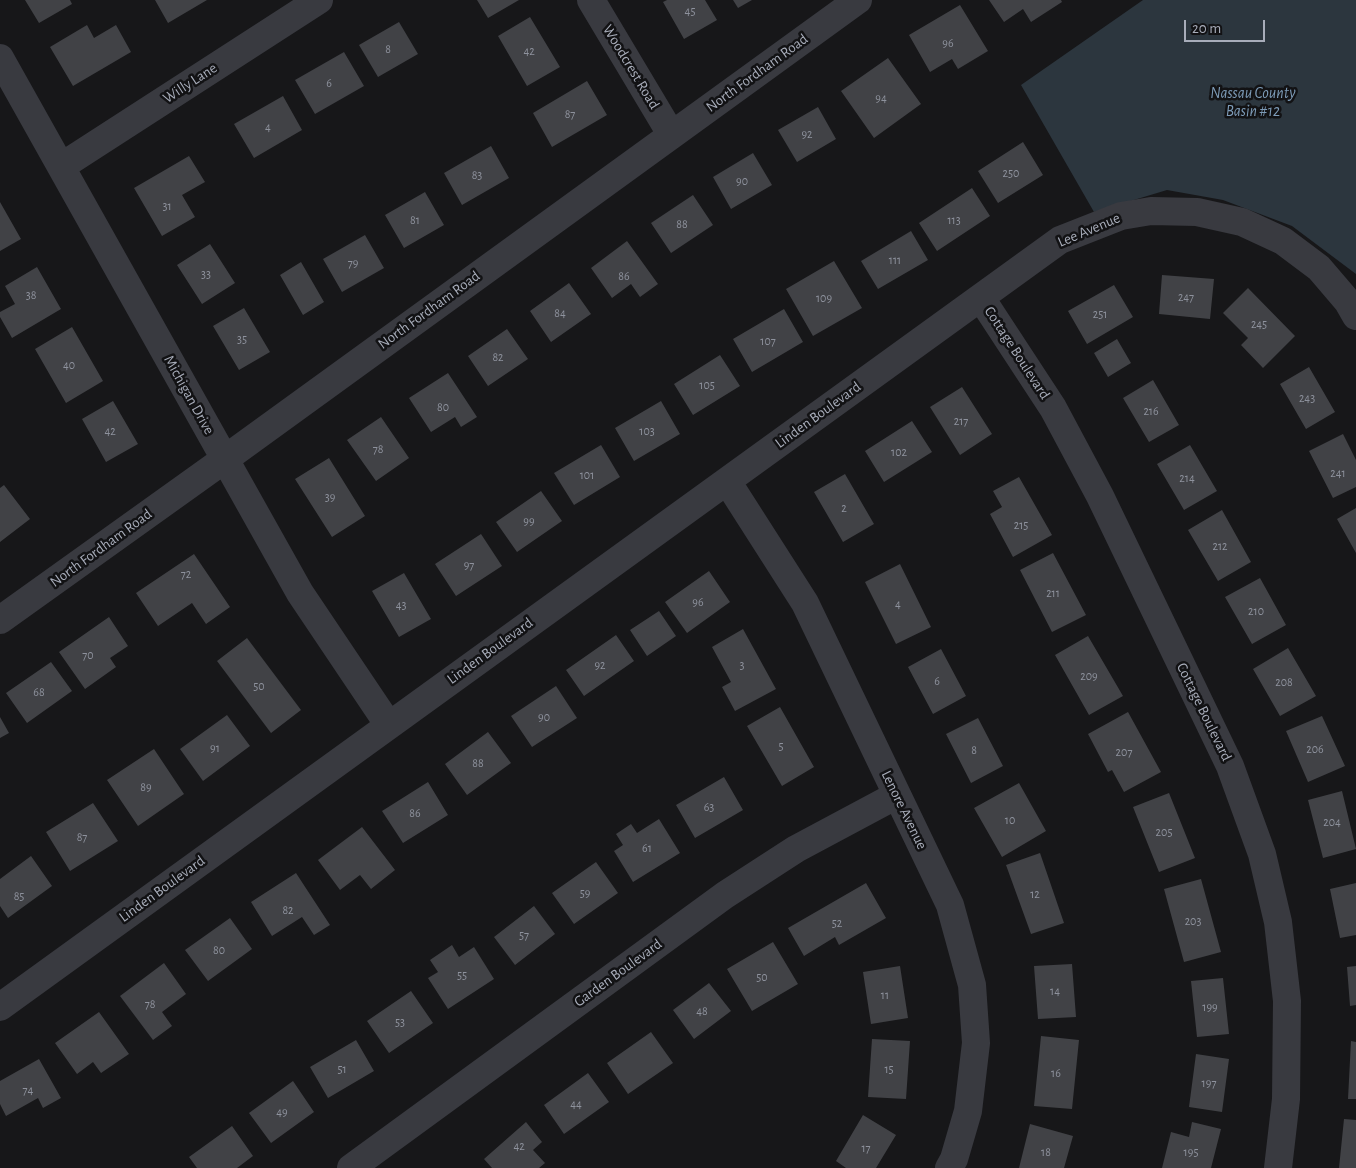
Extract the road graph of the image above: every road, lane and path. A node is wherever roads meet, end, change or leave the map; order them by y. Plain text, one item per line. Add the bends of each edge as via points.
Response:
1 (319, 0) edge
2 (591, 0) edge
3 (858, 0) edge
4 (0, 58) edge
5 (671, 134) junction
6 (62, 166) junction
7 (981, 298) junction
8 (1356, 316) edge
9 (225, 459) junction
10 (727, 481) junction
11 (0, 620) edge
12 (388, 724) junction
13 (897, 795) junction
14 (0, 1007) edge
15 (351, 1168) edge
16 (949, 1168) edge
17 (1278, 1168) edge

1 - 6 street, Willy Lane
2 - 5 street, Woodcrest Road
3 - 5 street, North Fordham Road
4 - 6 street, Michigan Drive
5 - 9 street, North Fordham Road
6 - 9 street, Michigan Drive
7 - 8 street, Lee Avenue via 1060,240 1121,216 1152,211 1197,212 1242,222 1283,241 1318,268
7 - 10 street, Linden Boulevard
7 - 17 street, Cottage Boulevard via 1053,408 1100,496 1230,766 1262,854 1278,922 1287,1000 1286,1099
9 - 11 street, North Fordham Road
9 - 12 street, Michigan Drive via 300,593
10 - 12 street, Linden Boulevard
10 - 13 street, Lenore Avenue via 805,603
12 - 14 street, Linden Boulevard
13 - 15 street, Garden Boulevard via 796,849 725,895
13 - 16 street, Lenore Avenue via 950,906 972,985 976,1043 972,1083 968,1111

